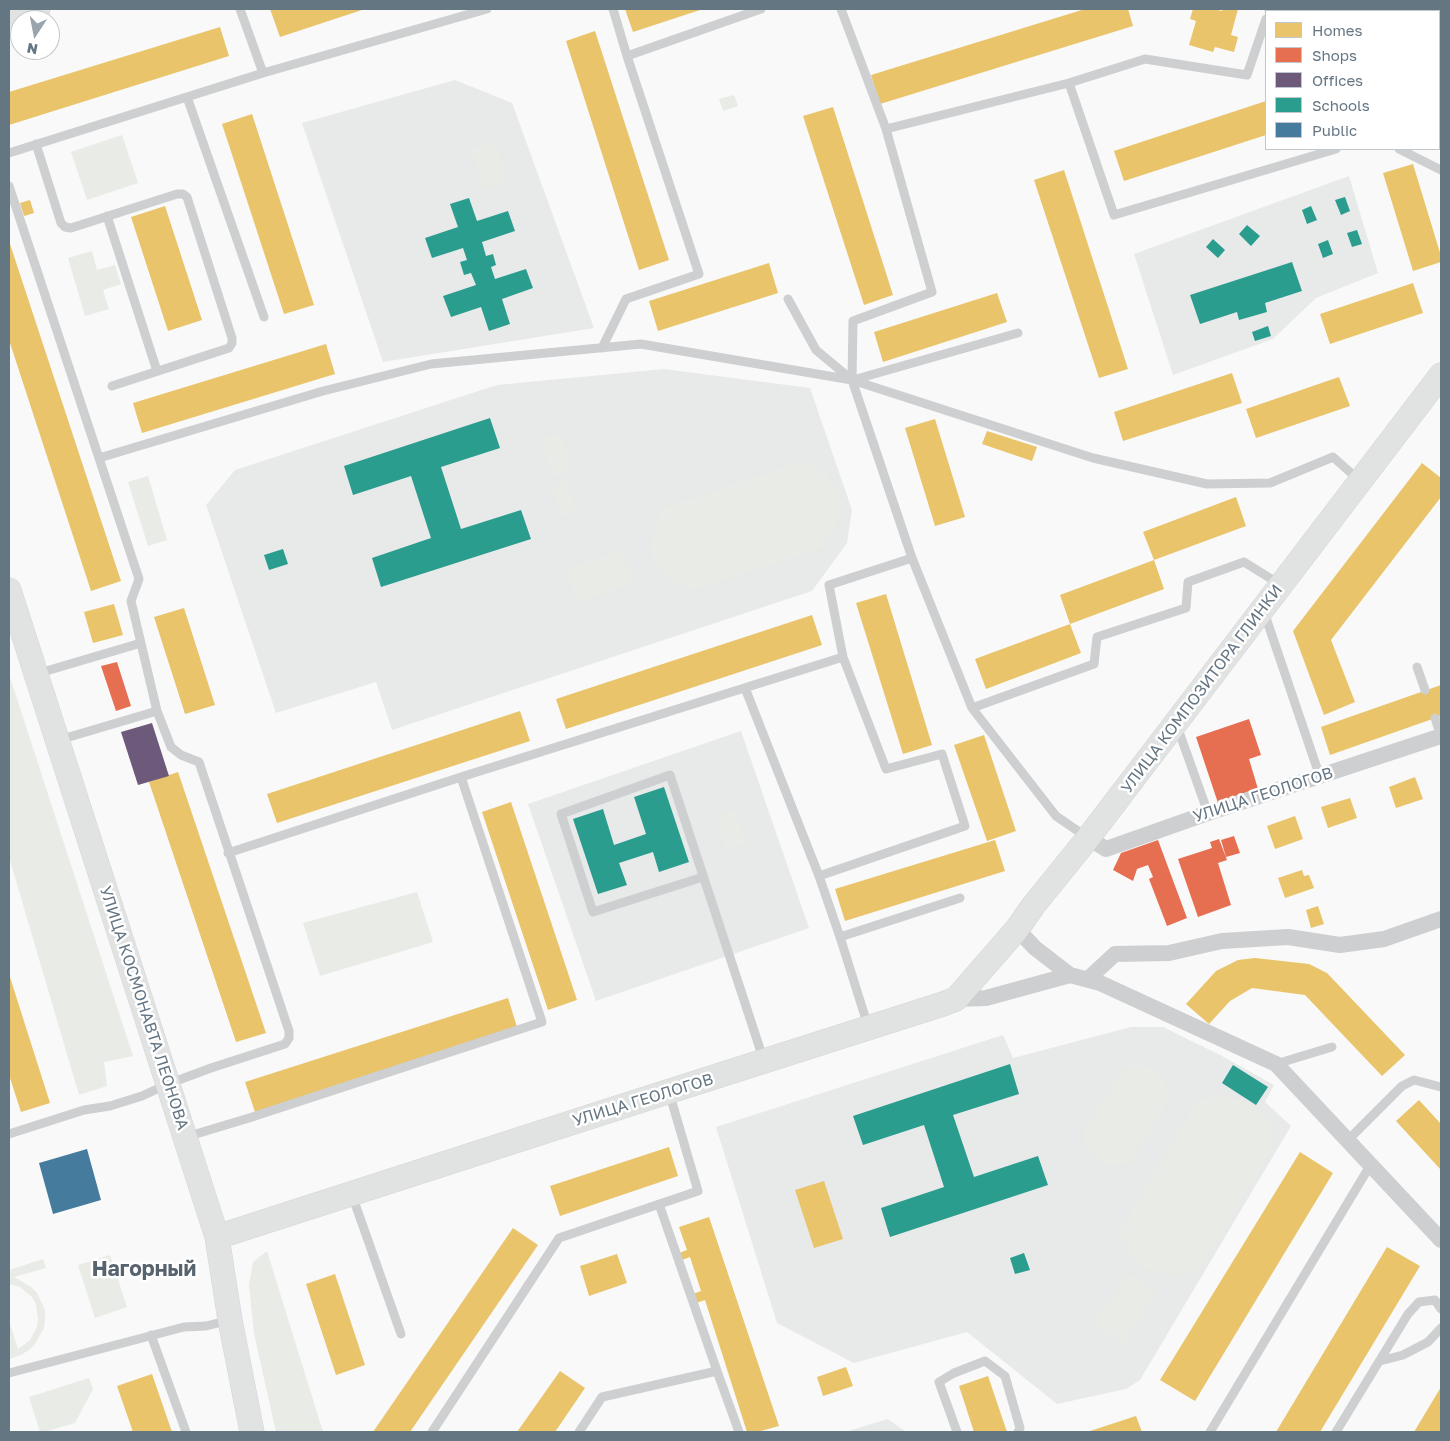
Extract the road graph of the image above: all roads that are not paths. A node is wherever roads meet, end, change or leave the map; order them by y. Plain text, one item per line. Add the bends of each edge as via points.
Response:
1 (38, 9) edge
2 (240, 9) edge
3 (487, 9) edge
4 (613, 9) edge
5 (761, 9) edge
6 (841, 9) edge
7 (9, 17) edge
8 (1265, 22) edge
9 (627, 56) junction
10 (263, 73) junction
11 (1069, 83) junction
12 (187, 96) junction
13 (886, 129) junction
14 (36, 144) junction
15 (1333, 150) edge
16 (1401, 150) edge
17 (9, 153) edge
18 (1441, 170) edge
19 (9, 186) edge
20 (107, 216) junction
21 (788, 299) dead end
22 (264, 317) dead end
23 (1018, 333) dead end
24 (602, 348) junction
25 (157, 371) junction
26 (1441, 375) edge
27 (852, 380) junction
28 (112, 386) dead end
29 (99, 458) junction
30 (1360, 481) junction
31 (912, 558) junction
32 (1281, 585) junction
33 (9, 590) edge
34 (1263, 609) junction
35 (141, 643) junction
36 (844, 656) junction
37 (1417, 666) dead end
38 (36, 674) junction
39 (745, 688) junction
40 (1425, 690) dead end
41 (972, 708) junction
42 (157, 711) junction
43 (1435, 718) dead end
44 (1176, 723) junction
45 (1441, 736) edge
46 (58, 741) junction
47 (1320, 776) junction
48 (461, 777) junction
49 (1208, 813) junction
50 (1088, 838) junction
51 (228, 853) junction
52 (819, 876) junction
53 (703, 877) junction
54 (960, 898) dead end
55 (1441, 919) edge
56 (1017, 929) junction
57 (840, 937) junction
58 (1070, 975) junction
59 (1088, 979) junction
60 (956, 999) junction
61 (868, 1028) junction
62 (1332, 1046) dead end
63 (764, 1062) junction
64 (1276, 1064) junction
65 (168, 1084) junction
66 (1441, 1087) edge
67 (669, 1092) junction
68 (9, 1134) edge
69 (186, 1137) junction
70 (1347, 1141) junction
71 (1371, 1164) junction
72 (351, 1193) junction
73 (659, 1204) junction
74 (217, 1237) junction
75 (1441, 1240) edge
76 (1441, 1309) edge
77 (230, 1320) junction
78 (1441, 1328) edge
79 (401, 1334) dead end
80 (152, 1335) junction
81 (1380, 1361) junction
82 (717, 1371) junction
83 (9, 1373) edge
84 (186, 1432) edge
85 (252, 1432) edge
86 (432, 1432) edge
87 (579, 1432) edge
88 (739, 1432) edge
89 (956, 1432) edge
90 (1018, 1432) edge
91 (1210, 1432) edge
92 (1336, 1432) edge

1 - 7 street
2 - 10 lane
3 - 10 lane
4 - 9 lane
5 - 9 lane
6 - 13 lane
8 - 11 lane via 1247,75 1145,59
9 - 24 lane via 699,274 626,299
10 - 12 lane
11 - 13 lane
11 - 15 lane via 1114,215
12 - 14 lane
12 - 22 lane
13 - 27 lane via 932,292 853,321
14 - 17 lane
14 - 20 lane via 61,223 71,228
16 - 18 lane
19 - 29 lane
20 - 25 lane
20 - 25 lane via 176,194 187,198 232,343 229,348
21 - 27 lane via 816,350
23 - 27 lane
24 - 27 lane via 640,344
24 - 29 lane via 431,364 323,391
25 - 28 lane
26 - 30 street, УЛИЦА КОМПОЗИТОРА ГЛИНКИ
27 - 30 lane via 1093,458 1207,484 1270,483 1333,457
27 - 31 lane
29 - 35 lane via 139,578 131,601
30 - 32 street, УЛИЦА КОМПОЗИТОРА ГЛИНКИ
31 - 36 lane via 829,585
31 - 41 lane
32 - 34 street, УЛИЦА КОМПОЗИТОРА ГЛИНКИ
32 - 41 lane via 1244,562 1188,582 1186,608 1097,636 1094,664
33 - 38 street, УЛИЦА КОСМОНАВТА ЛЕОНОВА
34 - 44 street, УЛИЦА КОМПОЗИТОРА ГЛИНКИ
34 - 47 lane
35 - 38 lane
35 - 42 lane
36 - 39 lane
36 - 52 lane via 886,769 942,754 964,826
37 - 40 lane
38 - 46 street, УЛИЦА КОСМОНАВТА ЛЕОНОВА
39 - 48 lane
39 - 52 lane
41 - 50 lane via 1056,816
42 - 46 lane
42 - 51 lane via 171,747 181,756 198,762
43 - 45 lane
44 - 49 lane
44 - 50 street, УЛИЦА КОМПОЗИТОРА ГЛИНКИ
45 - 47 street, УЛИЦА ГЕОЛОГОВ
46 - 65 street, УЛИЦА КОСМОНАВТА ЛЕОНОВА
47 - 49 street, УЛИЦА ГЕОЛОГОВ
48 - 51 lane
48 - 69 lane via 542,1022
49 - 50 street, УЛИЦА ГЕОЛОГОВ via 1106,849
50 - 56 street, УЛИЦА КОМПОЗИТОРА ГЛИНКИ
51 - 65 lane via 289,1038 286,1044
52 - 57 lane
53 - 53 lane via 670,775 561,814 592,912
53 - 63 lane
54 - 57 lane
55 - 59 street via 1384,939 1340,945 1288,938 1222,941 1169,953 1115,954
56 - 58 street via 1035,948
56 - 60 street, УЛИЦА КОМПОЗИТОРА ГЛИНКИ
57 - 61 lane
58 - 59 street
58 - 60 street, УЛИЦА ГЕОЛОГОВ via 986,998
59 - 64 street
60 - 61 street, УЛИЦА ГЕОЛОГОВ
61 - 63 street, УЛИЦА ГЕОЛОГОВ
62 - 64 lane
63 - 67 street, УЛИЦА ГЕОЛОГОВ
64 - 70 street
65 - 68 lane via 142,1096
65 - 69 street, УЛИЦА КОСМОНАВТА ЛЕОНОВА
66 - 70 lane via 1414,1080 1402,1086
67 - 72 street, УЛИЦА ГЕОЛОГОВ
67 - 73 lane via 698,1191
69 - 74 street, УЛИЦА КОСМОНАВТА ЛЕОНОВА
70 - 71 street
71 - 75 street
71 - 91 lane
72 - 74 street, УЛИЦА ГЕОЛОГОВ
72 - 79 lane
73 - 82 lane
73 - 86 lane via 559,1238
74 - 77 street, УЛИЦА КОСМОНАВТА ЛЕОНОВА
76 - 81 lane via 1435,1300 1419,1302 1408,1314
77 - 80 lane
77 - 85 street, УЛИЦА КОСМОНАВТА ЛЕОНОВА
78 - 81 lane via 1428,1342 1403,1355
80 - 83 lane
80 - 84 lane
81 - 92 lane
82 - 87 lane via 602,1397
82 - 88 lane
89 - 90 lane via 939,1382 985,1361 1005,1376 1020,1428

